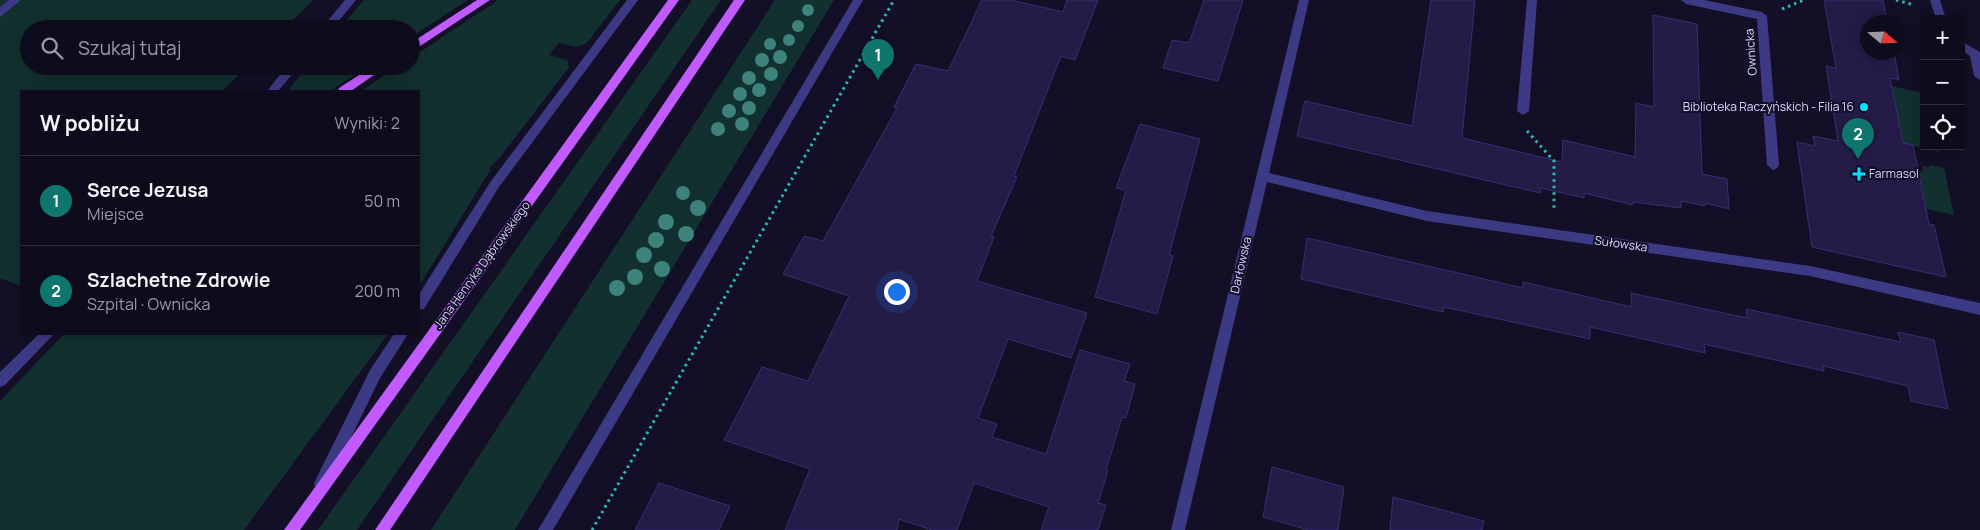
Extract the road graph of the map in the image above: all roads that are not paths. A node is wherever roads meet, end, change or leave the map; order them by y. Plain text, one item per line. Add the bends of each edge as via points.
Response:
1 (16, 0) edge
2 (350, 0) edge
3 (485, 0) edge
4 (633, 0) edge
5 (674, 0) edge
6 (740, 0) edge
7 (858, 0) edge
8 (1304, 0) edge
9 (1532, 0) edge
10 (1686, 0) edge
11 (1935, 0) edge
12 (0, 14) edge
13 (1940, 15) edge
14 (333, 20) edge
15 (420, 42) edge
16 (1965, 48) edge
17 (1978, 56) edge
18 (286, 75) edge
19 (368, 75) edge
20 (1980, 76) edge
21 (273, 90) edge
22 (345, 90) edge
23 (1523, 111) road end
24 (1773, 165) dead end
25 (1262, 176) junction
26 (420, 303) edge
27 (1980, 309) edge
28 (46, 335) edge
29 (400, 335) edge
30 (5, 368) edge
31 (0, 382) edge
32 (312, 502) junction
33 (291, 530) edge
34 (382, 530) edge
35 (545, 530) edge
36 (1178, 530) edge

1 - 12 street
2 - 14 street
3 - 15 main road
4 - 26 street via 495,184
5 - 32 main road, Jana Henryka Dąbrowskiego
6 - 34 main road
7 - 35 street
8 - 25 street, Darłowska
9 - 23 street
10 - 24 street, Ownicka via 1762,16
11 - 13 street
16 - 17 street
17 - 20 street
18 - 21 street
19 - 22 main road
25 - 27 street, Sułowska via 1427,216 1810,271
25 - 36 street, Darłowska
28 - 30 street
29 - 32 street via 375,374
30 - 31 street
32 - 33 main road, Jana Henryka Dąbrowskiego

